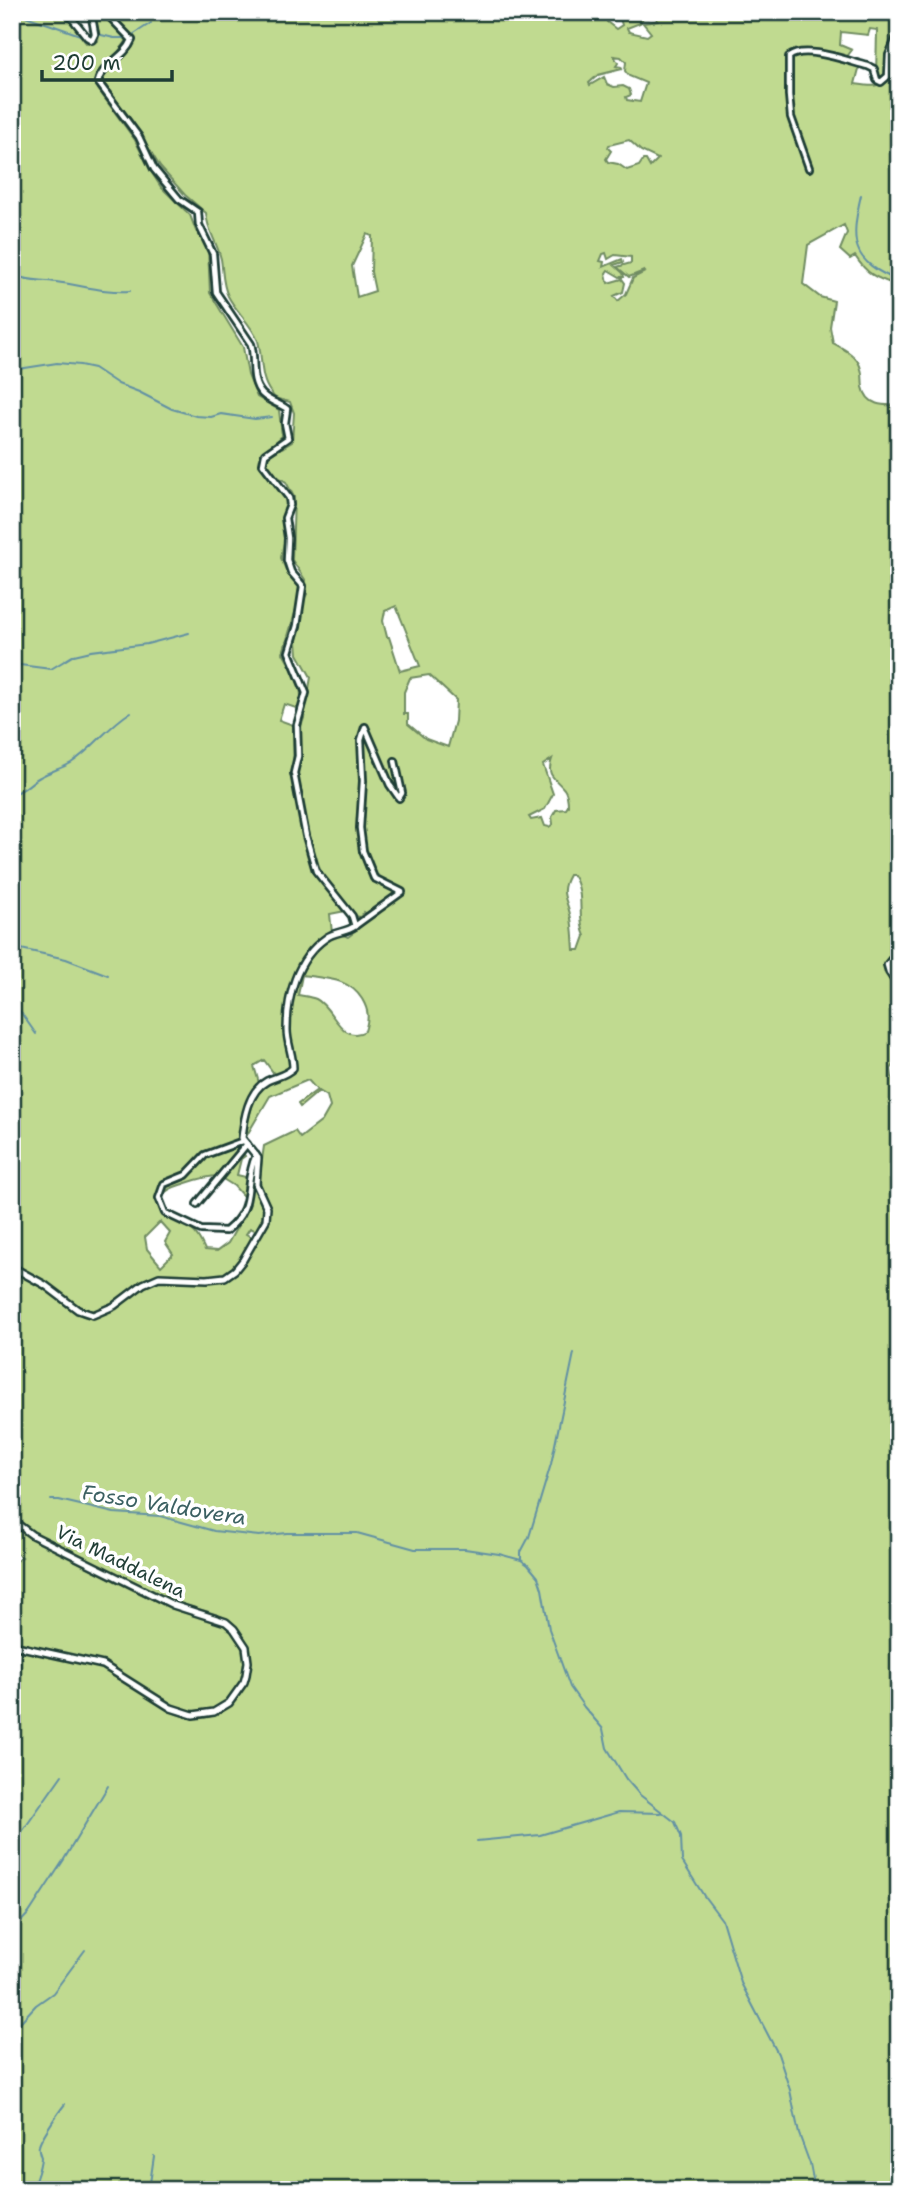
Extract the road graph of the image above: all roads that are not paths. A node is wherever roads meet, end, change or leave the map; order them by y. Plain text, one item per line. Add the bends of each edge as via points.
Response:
1 (67, 12) edge
2 (91, 12) edge
3 (105, 12) edge
4 (899, 32) edge
5 (809, 168) dead end
6 (395, 761) dead end
7 (355, 926) junction
8 (899, 950) edge
9 (899, 987) edge
10 (245, 1143) junction
11 (256, 1154) junction
12 (197, 1204) dead end
13 (12, 1268) edge
14 (12, 1520) edge
15 (12, 1645) edge

1 - 2 street via 92,40
3 - 7 street via 132,40 98,82 139,137 154,169 179,199 198,212 213,254 216,292 251,344 260,393 288,409 288,438 265,454 263,464 289,498 287,560 303,586 289,652 307,696 297,725 294,773 316,871
4 - 5 street via 889,55 888,76 881,82 868,66 817,53 798,51 789,57 791,117
6 - 7 street via 399,798 367,728 363,729 363,851 374,878 402,893
7 - 10 street via 325,938 299,967 289,999 292,1068 259,1088 245,1116
8 - 9 street via 887,965
10 - 11 street
10 - 11 street via 205,1156 186,1175 164,1184 159,1198 165,1213 201,1230 226,1231 246,1209
10 - 12 street
11 - 13 street via 257,1184 267,1215 243,1260 225,1277 159,1276 93,1315 78,1311 45,1285
14 - 15 street, Via Maddalena via 32,1535 173,1605 226,1622 242,1639 248,1662 244,1682 229,1703 214,1712 192,1715 171,1708 103,1665

